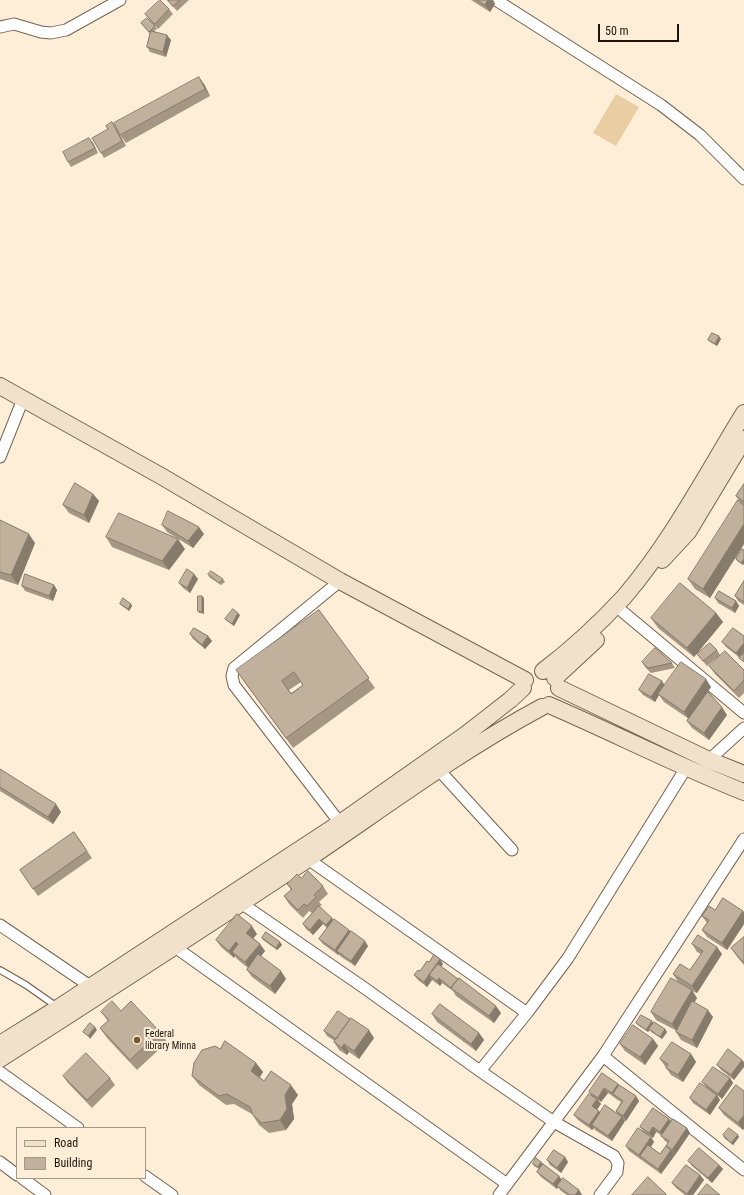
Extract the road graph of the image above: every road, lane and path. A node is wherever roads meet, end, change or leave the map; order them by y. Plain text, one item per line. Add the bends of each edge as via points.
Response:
1 (120, 0) edge
2 (496, 0) edge
3 (0, 27) edge
4 (744, 179) edge
5 (0, 386) edge
6 (23, 399) junction
7 (744, 413) edge
8 (744, 439) edge
9 (0, 457) edge
10 (340, 581) junction
11 (623, 612) junction
12 (552, 679) junction
13 (524, 684) junction
14 (545, 706) junction
15 (744, 713) edge
16 (744, 728) edge
17 (709, 760) junction
18 (686, 768) junction
19 (438, 769) junction
20 (744, 774) edge
21 (744, 792) edge
22 (340, 823) junction
23 (744, 839) edge
24 (512, 850) dead end
25 (308, 859) junction
26 (241, 903) junction
27 (0, 926) edge
28 (175, 947) junction
29 (0, 970) edge
30 (90, 986) junction
31 (58, 1008) junction
32 (527, 1013) junction
33 (0, 1044) edge
34 (603, 1056) junction
35 (0, 1059) edge
36 (480, 1071) junction
37 (0, 1072) edge
38 (554, 1122) junction
39 (77, 1127) edge
40 (0, 1162) edge
41 (744, 1170) edge
42 (16, 1174) edge
43 (146, 1177) edge
44 (23, 1179) edge
45 (507, 1184) junction
46 (45, 1195) edge
47 (172, 1195) edge
48 (500, 1195) edge
49 (600, 1195) edge

1 - 3 street via 66,30 41,32 14,24
2 - 4 street via 661,105 700,135
5 - 6 main road
6 - 9 street
6 - 10 main road
7 - 12 main road via 676,526 651,561 590,632 561,658
8 - 11 main road via 688,532 661,561
10 - 13 main road
10 - 22 street via 234,668 232,676 234,685
11 - 12 main road
11 - 15 street
12 - 13 main road via 536,671 529,675
12 - 14 main road via 558,695
12 - 17 main road
13 - 14 main road via 526,699 536,706
13 - 22 main road via 510,700 465,735
14 - 18 main road via 606,729
14 - 19 main road
16 - 17 street
17 - 20 main road
18 - 21 main road
18 - 32 street via 568,958
19 - 24 street
19 - 25 main road
22 - 30 main road
23 - 34 street
25 - 26 main road
25 - 32 street
26 - 28 main road
26 - 36 street
27 - 30 street
28 - 35 main road
28 - 45 street
29 - 31 lane
30 - 31 main road
31 - 33 main road
32 - 36 street
34 - 38 street
34 - 41 street
36 - 38 street
37 - 39 street
38 - 45 street
38 - 49 street via 614,1156 618,1163 617,1172
40 - 42 street
43 - 47 street
44 - 46 street
45 - 48 street

